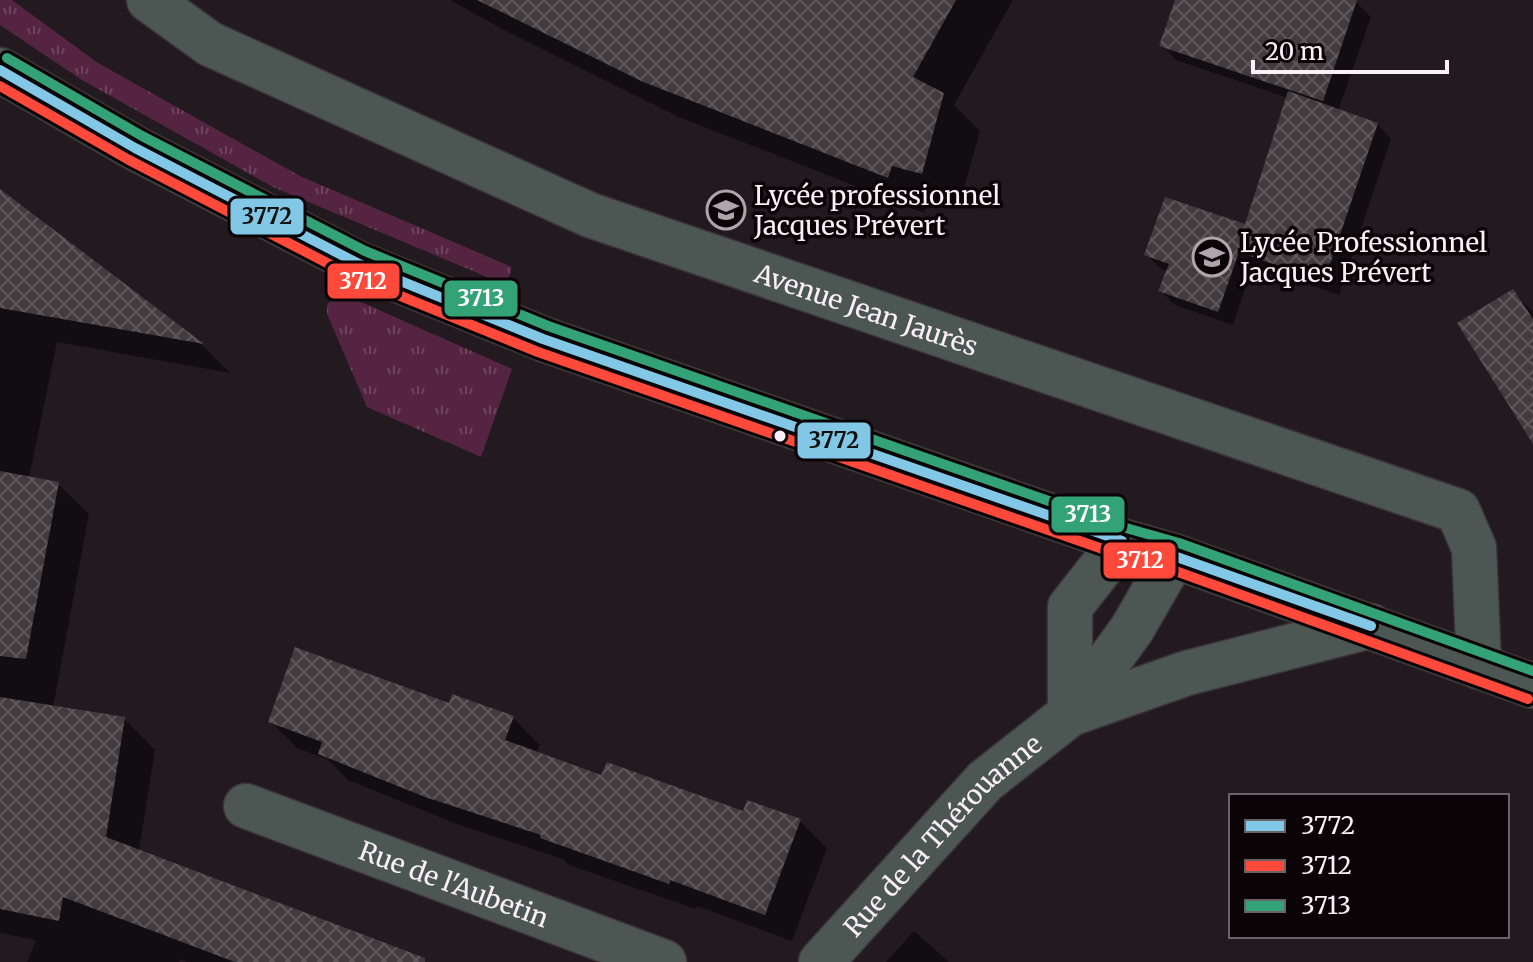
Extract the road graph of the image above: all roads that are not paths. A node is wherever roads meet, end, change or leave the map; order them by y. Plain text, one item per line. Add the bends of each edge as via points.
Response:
1 (149, 0) edge
2 (0, 70) edge
3 (1122, 541) junction
4 (1174, 556) junction
5 (1371, 626) junction
6 (1479, 667) junction
7 (1533, 686) edge
8 (1070, 714) junction
9 (246, 806) dead end
10 (664, 962) edge
11 (821, 962) edge

1 - 6 street, Avenue Jean Jaurès via 210,44 590,215 1458,511 1474,548
2 - 3 street via 135,148 359,264 543,339
3 - 4 street
3 - 8 street via 1070,607
4 - 5 street
4 - 8 street, Rue de la Thérouanne via 1132,629
5 - 6 street
5 - 8 street, Rue de la Thérouanne via 1187,673
6 - 7 street
8 - 11 street, Rue de la Thérouanne via 985,781
9 - 10 street, Rue de l'Aubetin

